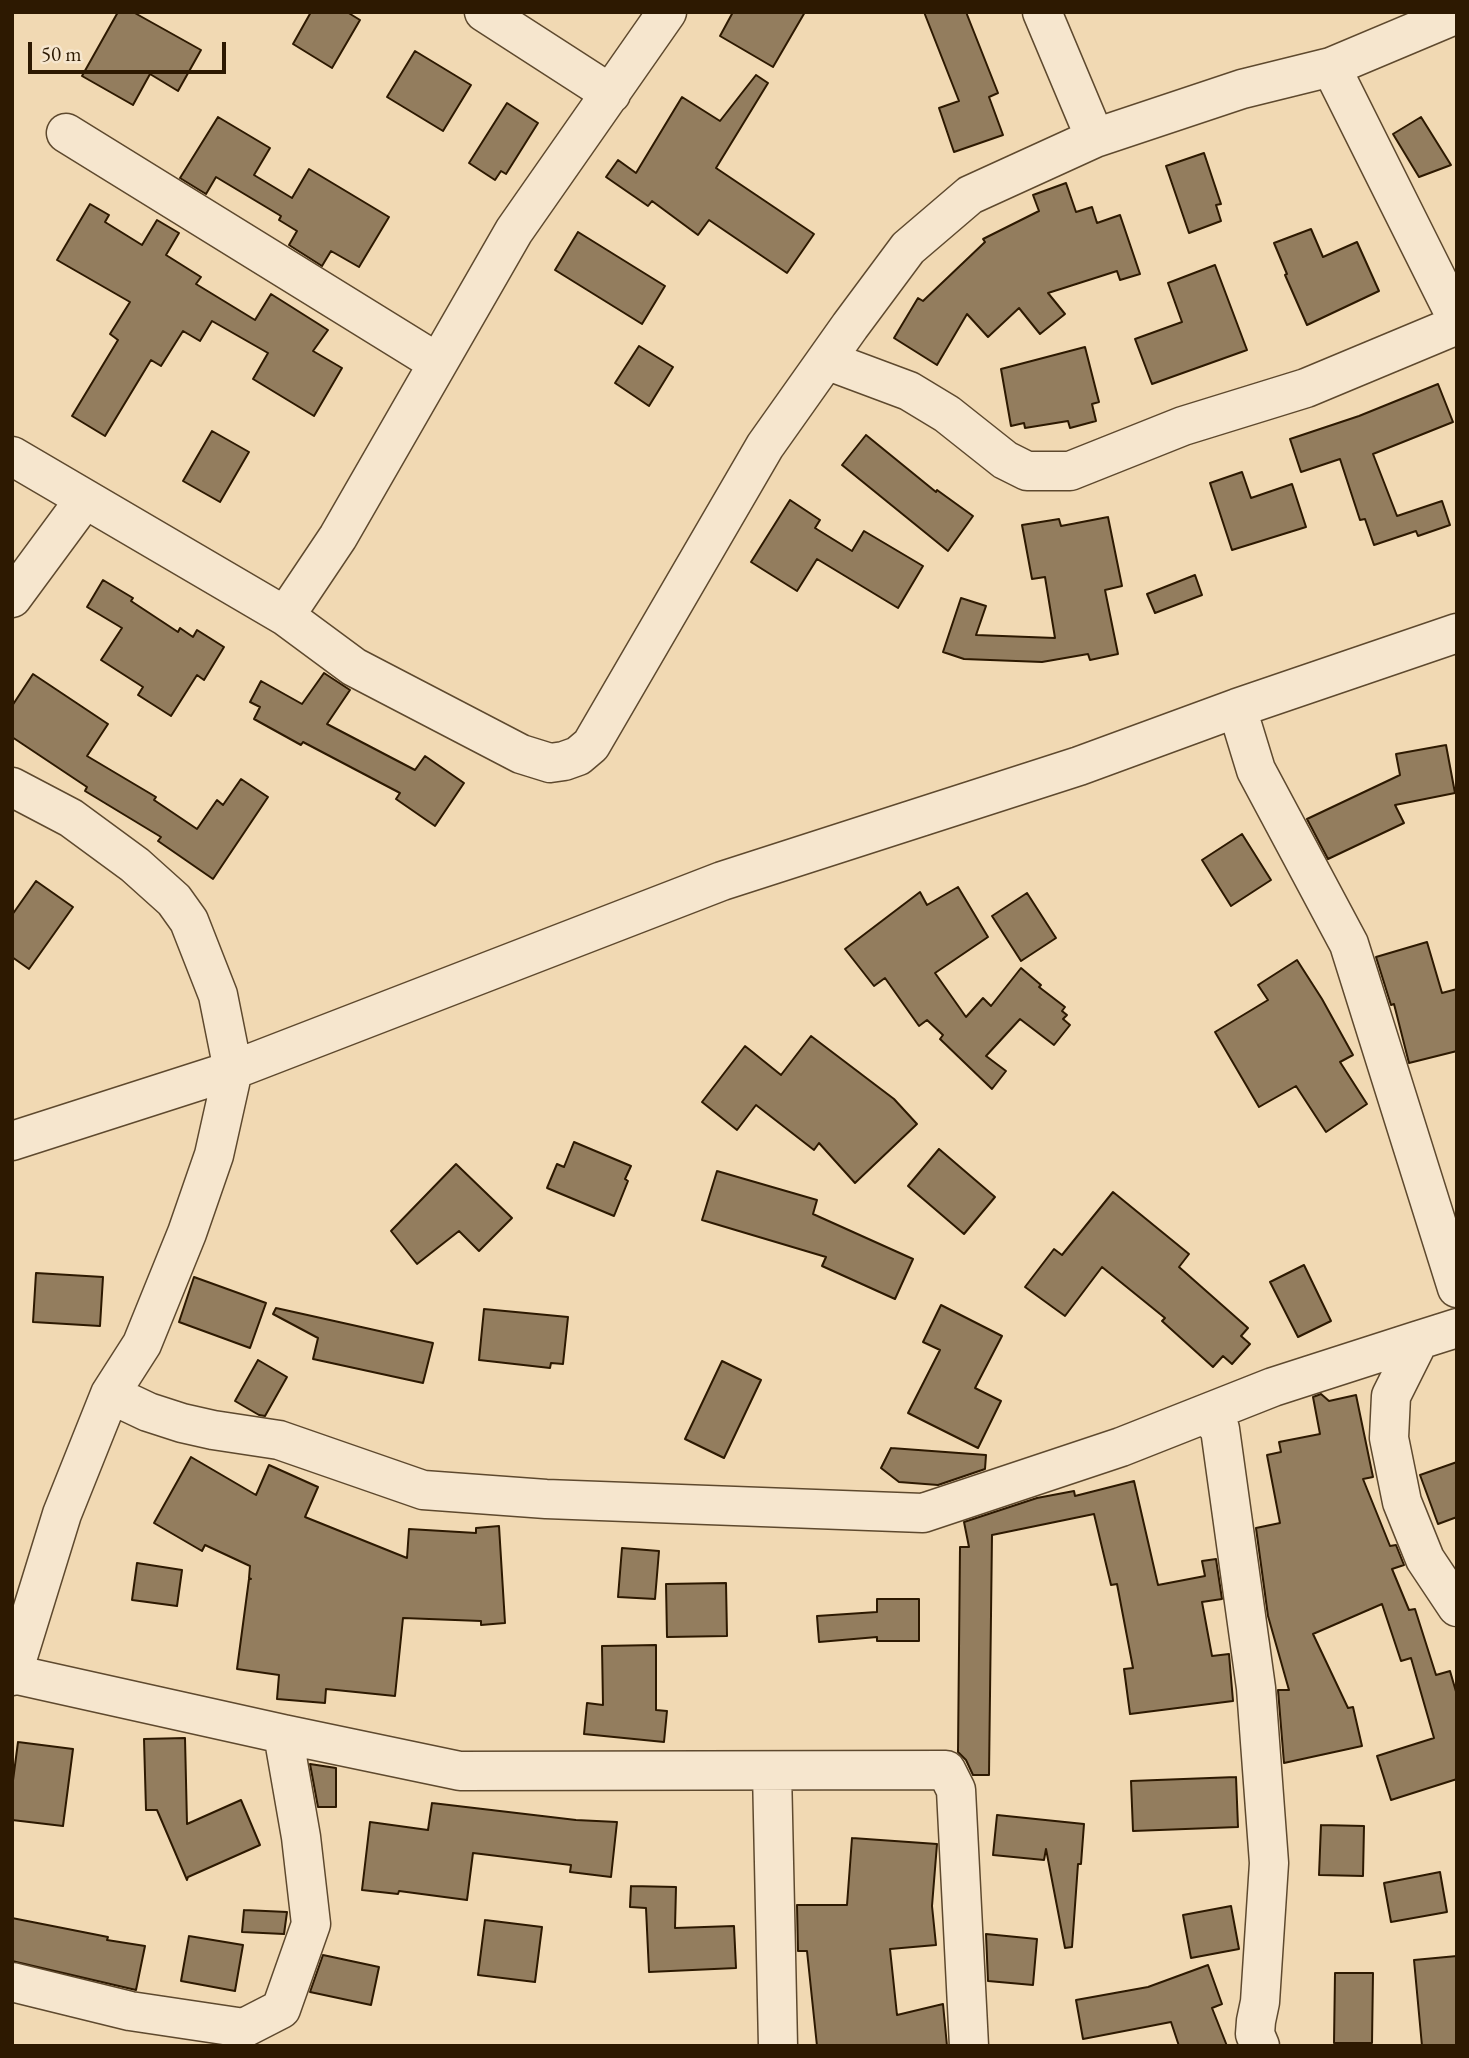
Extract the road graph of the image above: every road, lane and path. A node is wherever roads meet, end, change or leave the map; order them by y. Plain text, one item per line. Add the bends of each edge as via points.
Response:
1 (484, 12) edge
2 (667, 12) edge
3 (1041, 12) edge
4 (1456, 13) edge
5 (1331, 67) junction
6 (611, 94) junction
7 (66, 132) dead end
8 (1095, 138) junction
9 (1457, 319) edge
10 (1457, 325) edge
11 (826, 360) junction
12 (438, 363) junction
13 (12, 456) edge
14 (85, 499) junction
15 (12, 598) edge
16 (285, 616) junction
17 (1457, 633) edge
18 (1237, 708) junction
19 (12, 787) edge
20 (233, 1070) junction
21 (12, 1141) edge
22 (1457, 1288) edge
23 (1457, 1328) edge
24 (1419, 1340) junction
25 (110, 1394) junction
26 (1206, 1414) junction
27 (1457, 1607) edge
28 (13, 1675) edge
29 (283, 1734) junction
30 (772, 1771) junction
31 (12, 1982) edge
32 (778, 2046) edge
33 (969, 2046) edge
34 (1260, 2046) edge

1 - 6 street
2 - 6 street
3 - 8 street
4 - 5 street
5 - 8 street via 1242,89
5 - 9 street
6 - 12 street via 514,231
7 - 12 street
8 - 11 street via 970,195 908,248
10 - 11 street via 1306,388 1057,472 1027,471 909,391
11 - 16 street via 765,446 591,745 578,756 550,763 521,754 354,667
12 - 16 street via 338,537
13 - 14 street
14 - 15 street
14 - 16 street
17 - 18 street
18 - 20 street via 1079,766 722,881
18 - 22 street via 1256,770 1349,944
19 - 20 street via 71,818 174,900 189,921 218,995
20 - 21 street
20 - 25 street via 214,1155 187,1233 142,1344
23 - 24 street
24 - 26 street via 1273,1387
24 - 27 street via 1391,1396 1389,1438 1402,1502 1425,1559
25 - 26 street via 182,1423 279,1440 423,1490 560,1500 923,1513
25 - 28 street via 62,1514
26 - 34 street via 1220,1429 1256,1688 1269,1863 1255,2035
28 - 29 street
29 - 30 street via 460,1771
29 - 31 street via 311,1924 281,2009 244,2028 130,2011
30 - 32 street
30 - 33 street via 946,1770 956,1790

